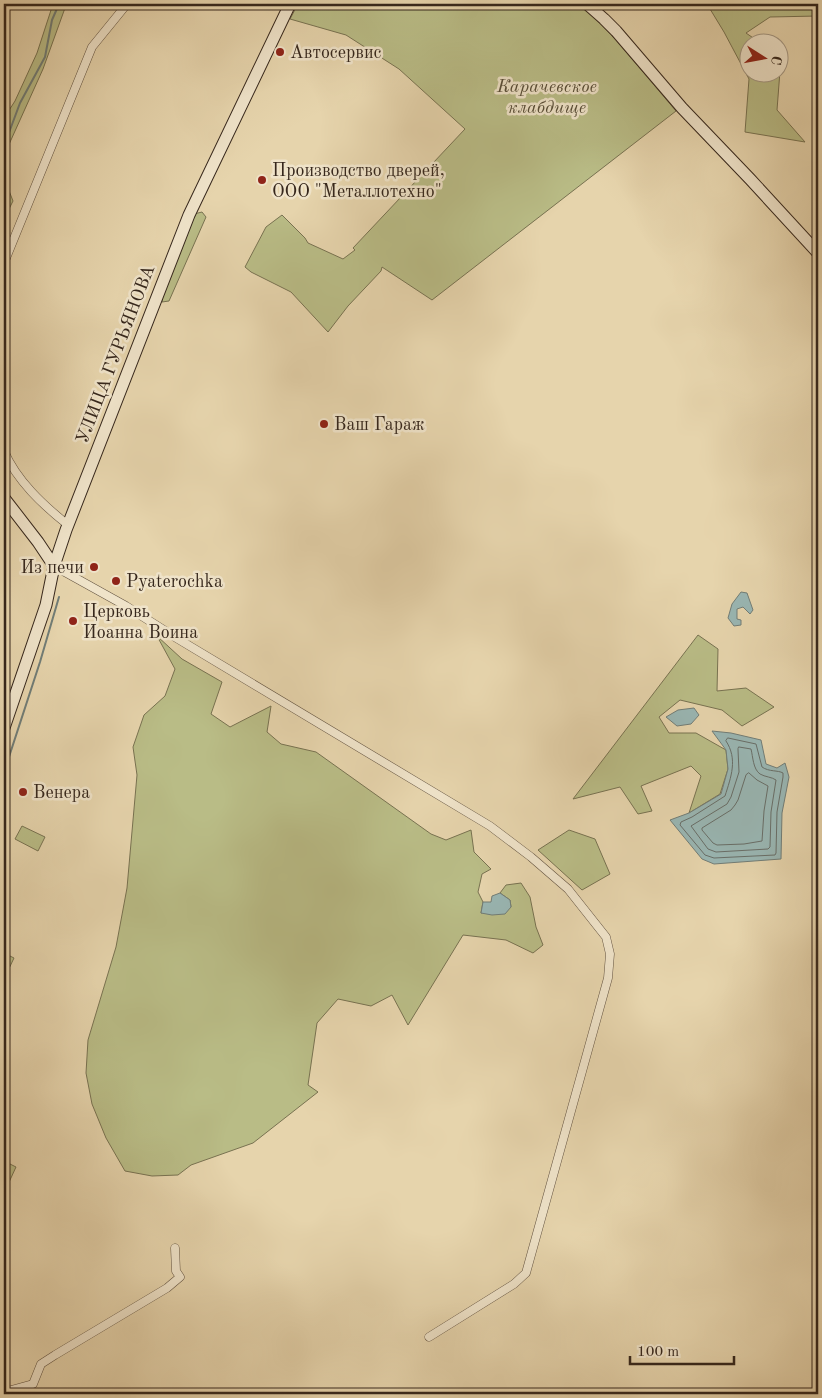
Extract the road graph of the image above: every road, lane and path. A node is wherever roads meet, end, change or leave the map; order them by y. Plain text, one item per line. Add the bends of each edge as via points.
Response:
1 (127, 4) edge
2 (290, 4) edge
3 (587, 4) edge
4 (818, 253) edge
5 (4, 263) edge
6 (4, 451) edge
7 (4, 498) edge
8 (68, 525) junction
9 (54, 566) junction
10 (4, 728) edge
11 (175, 1248) dead end
12 (429, 1338) dead end
13 (4, 1392) edge

1 - 5 street via 92,46
2 - 8 street, УЛИЦА ГУРЬЯНОВА via 189,215
3 - 4 street via 616,31 682,108
6 - 8 street via 28,489
7 - 9 street
8 - 9 street, УЛИЦА ГУРЬЯНОВА
9 - 10 street, УЛИЦА ГУРЬЯНОВА via 46,605
9 - 12 street via 143,616 490,826 568,889 606,937 610,954 608,978 526,1273
11 - 13 street via 176,1271 180,1277 167,1288 41,1364 33,1384

